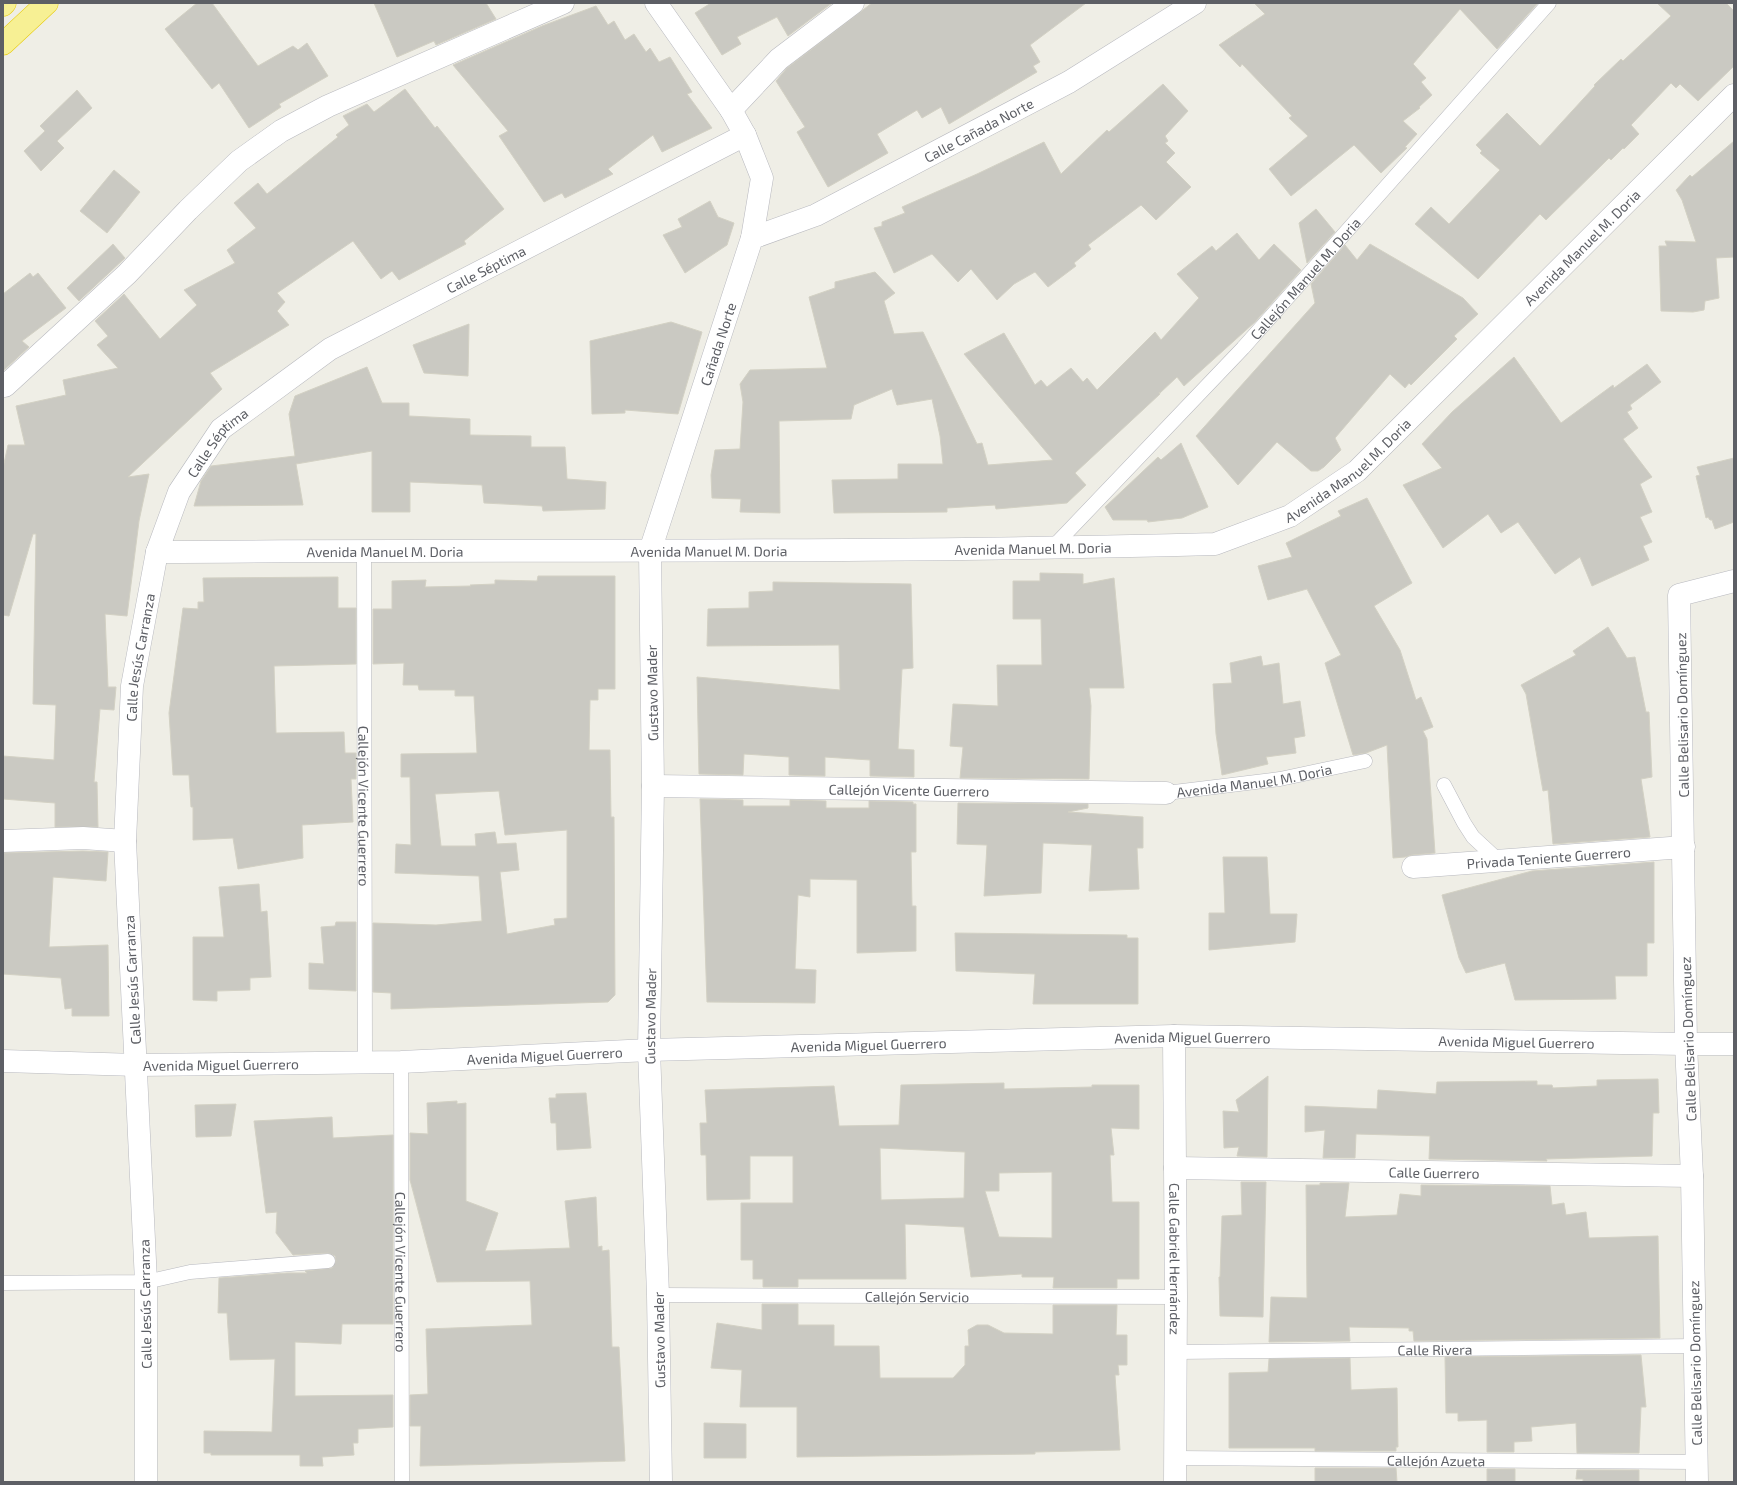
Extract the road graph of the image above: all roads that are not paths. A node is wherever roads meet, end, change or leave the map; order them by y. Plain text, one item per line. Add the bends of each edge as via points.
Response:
1 (47, 3) edge
2 (563, 3) edge
3 (656, 3) edge
4 (853, 3) edge
5 (1549, 3) edge
6 (1187, 5) edge
7 (3, 44) edge
8 (1734, 95) edge
9 (731, 110) junction
10 (745, 135) junction
11 (752, 238) junction
12 (5, 386) dead end
13 (1054, 546) junction
14 (364, 550) junction
15 (650, 551) junction
16 (157, 552) junction
17 (1734, 581) edge
18 (1365, 760) dead end
19 (1444, 785) dead end
20 (652, 786) junction
21 (1166, 793) joint
22 (125, 840) junction
23 (3, 841) edge
24 (1684, 847) junction
25 (1499, 861) junction
26 (1414, 867) dead end
27 (1174, 1036) junction
28 (1686, 1044) junction
29 (1734, 1044) edge
30 (649, 1050) junction
31 (3, 1061) edge
32 (365, 1062) junction
33 (401, 1062) junction
34 (137, 1065) junction
35 (1175, 1168) junction
36 (1692, 1176) junction
37 (328, 1261) dead end
38 (146, 1282) junction
39 (3, 1283) edge
40 (658, 1295) junction
41 (1176, 1297) junction
42 (1694, 1346) junction
43 (1176, 1352) junction
44 (1176, 1458) junction
45 (1696, 1472) edge
46 (146, 1482) edge
47 (402, 1482) edge
48 (661, 1482) edge
49 (1175, 1482) edge

1 - 7 highway
2 - 12 street via 328,106 281,131 239,161 127,274
3 - 9 street
4 - 9 street via 778,59
5 - 13 lane, Callejón Manuel M. Doria via 1243,348
6 - 11 street, Calle Cañada Norte via 1062,86 816,215
8 - 13 street, Avenida Manuel M. Doria via 1356,471 1290,516 1215,544
9 - 10 street
10 - 11 street, Cañada Norte via 762,178
10 - 16 street, Calle Séptima via 330,349 221,429 179,492
11 - 15 street, Cañada Norte
13 - 15 street, Avenida Manuel M. Doria
14 - 15 street, Avenida Manuel M. Doria
14 - 16 street, Avenida Manuel M. Doria
14 - 32 lane, Callejón Vicente Guerrero
15 - 20 street, Gustavo Mader
16 - 22 street, Calle Jesús Carranza via 132,686
17 - 24 street, Calle Belisario Domínguez via 1679,596
18 - 21 lane, Avenida Manuel M. Doria via 1280,779
19 - 25 lane via 1473,837
20 - 21 street, Callejón Vicente Guerrero
20 - 30 street, Gustavo Mader
22 - 23 street via 83,838
22 - 34 street, Calle Jesús Carranza
24 - 25 street, Privada Teniente Guerrero
24 - 28 street, Calle Belisario Domínguez
25 - 26 street, Privada Teniente Guerrero
27 - 28 street, Avenida Miguel Guerrero
27 - 30 street, Avenida Miguel Guerrero
27 - 35 street, Calle Gabriel Hernández
28 - 29 street, Avenida Miguel Guerrero
28 - 36 street, Calle Belisario Domínguez
30 - 33 street, Avenida Miguel Guerrero
30 - 40 street, Gustavo Mader
31 - 34 street, Avenida Miguel Guerrero
32 - 33 street, Avenida Miguel Guerrero
32 - 34 street, Avenida Miguel Guerrero
33 - 47 lane, Callejón Vicente Guerrero
34 - 38 street, Calle Jesús Carranza
35 - 36 street, Calle Guerrero
35 - 41 street, Calle Gabriel Hernández
36 - 42 street, Calle Belisario Domínguez
37 - 38 lane via 190,1272
38 - 39 lane
38 - 46 street, Calle Jesús Carranza
40 - 41 lane, Callejón Servicio
40 - 48 street, Gustavo Mader
41 - 43 street, Calle Gabriel Hernández
42 - 43 lane, Calle Rivera
42 - 45 street, Calle Belisario Domínguez
43 - 44 street, Calle Gabriel Hernández
44 - 45 lane, Callejón Azueta
44 - 49 street, Calle Gabriel Hernández

